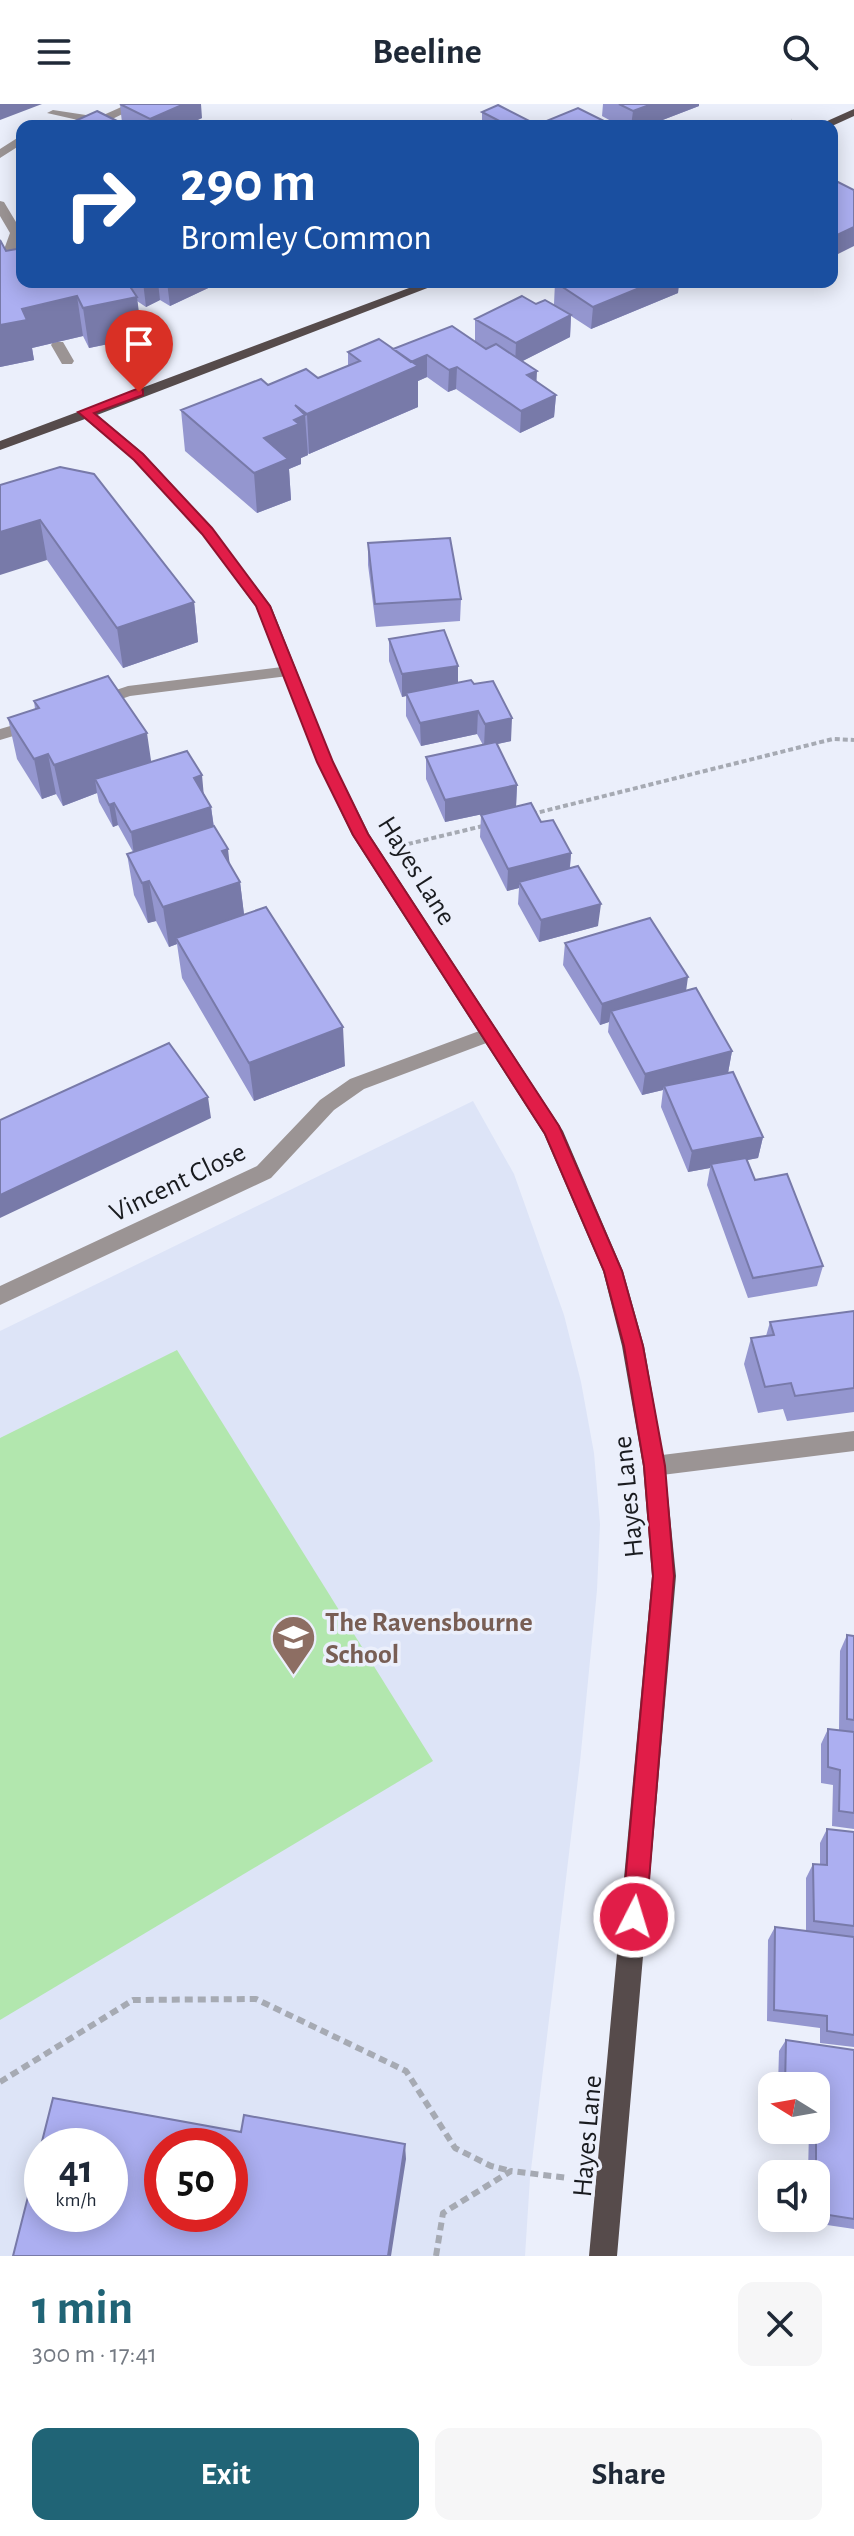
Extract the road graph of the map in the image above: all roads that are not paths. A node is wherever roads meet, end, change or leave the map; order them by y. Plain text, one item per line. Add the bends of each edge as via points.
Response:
1 (65, 104) edge
2 (137, 104) edge
3 (90, 120) edge
4 (102, 120) edge
5 (0, 205) edge
6 (16, 233) edge
7 (16, 233) edge
8 (16, 269) edge
9 (421, 288) edge
10 (58, 345) dead end
11 (67, 361) dead end
12 (85, 412) junction
13 (0, 446) edge
14 (290, 671) junction
15 (73, 710) edge
16 (46, 720) edge
17 (0, 735) edge
18 (490, 1034) junction
19 (0, 1296) edge
20 (854, 1441) edge
21 (654, 1466) junction
22 (603, 2256) edge

1 - 3 street via 49,116
2 - 4 street
5 - 6 street
7 - 8 street via 8,255
9 - 12 main road
10 - 11 street
12 - 13 main road
12 - 14 main road, Hayes Lane via 139,457 207,531 263,606
14 - 15 street via 128,691
14 - 18 main road, Hayes Lane via 325,762 372,853
16 - 17 street
18 - 19 street, Vincent Close via 357,1084 327,1105 264,1172
18 - 21 main road, Hayes Lane via 553,1131 613,1271 633,1346
20 - 21 street
21 - 22 main road, Hayes Lane via 664,1576

